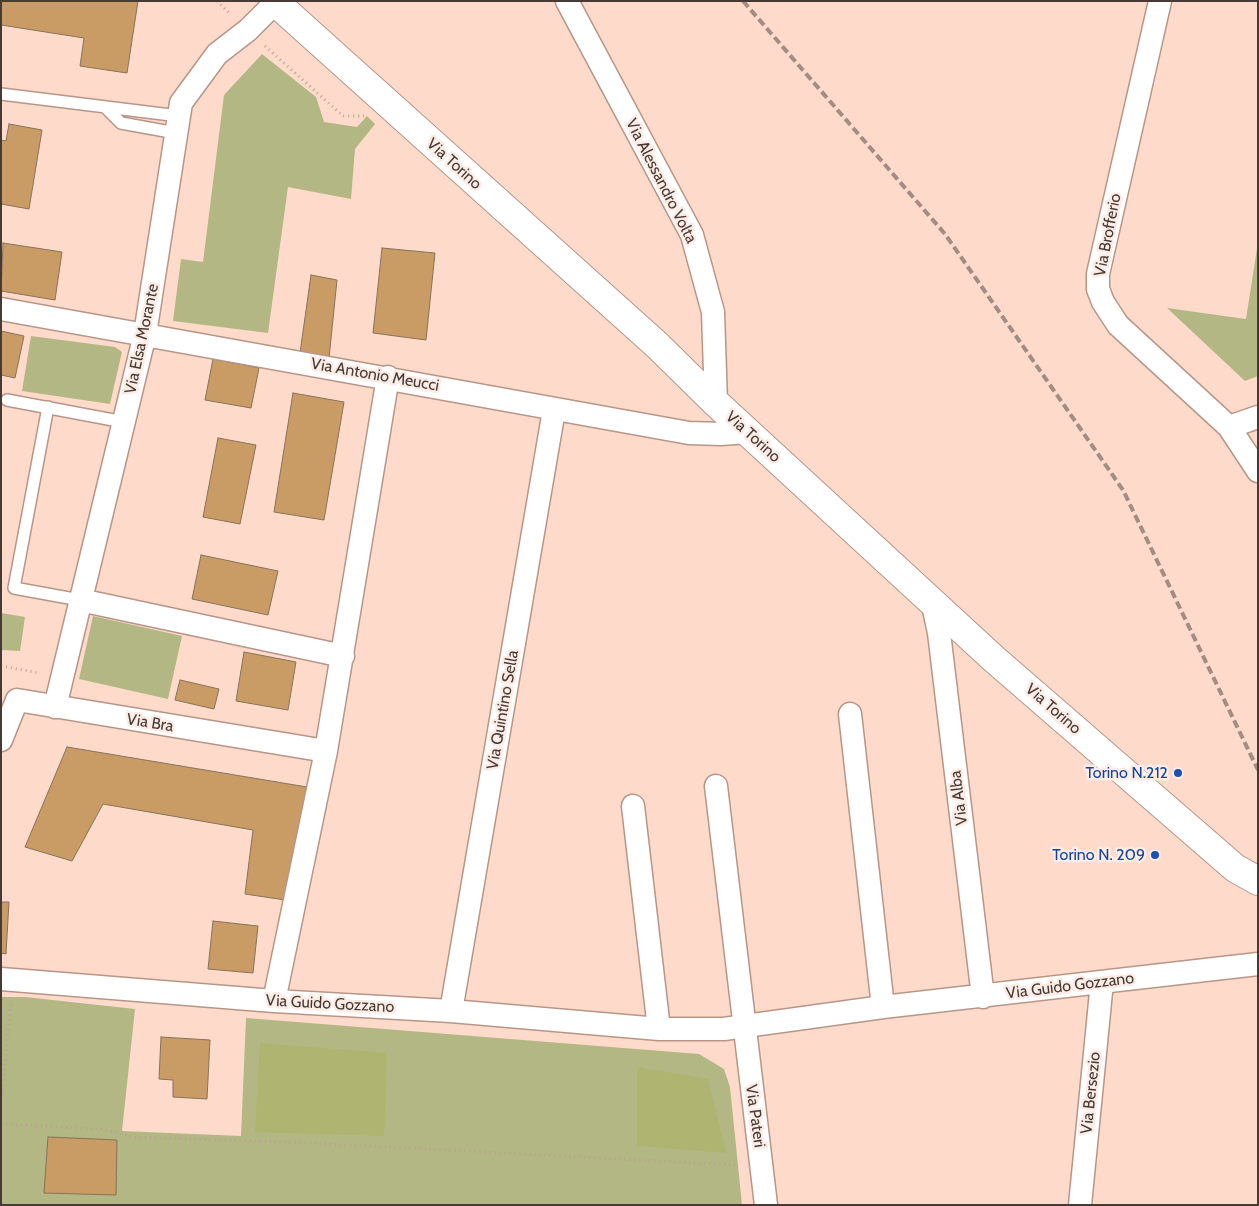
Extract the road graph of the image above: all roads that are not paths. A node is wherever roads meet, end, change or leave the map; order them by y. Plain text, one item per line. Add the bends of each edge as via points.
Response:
1 (567, 1) edge
2 (1160, 1) edge
3 (275, 2) edge
4 (1, 94) edge
5 (105, 107) junction
6 (178, 125) junction
7 (1, 310) edge
8 (145, 334) junction
9 (388, 377) junction
10 (7, 400) dead end
11 (716, 403) junction
12 (48, 408) junction
13 (554, 410) junction
14 (1258, 416) edge
15 (124, 422) junction
16 (1229, 428) junction
17 (748, 432) junction
18 (1258, 471) edge
19 (80, 600) junction
20 (932, 600) junction
21 (343, 656) junction
22 (55, 707) junction
23 (850, 714) dead end
24 (1, 740) edge
25 (326, 751) junction
26 (716, 786) dead end
27 (633, 806) dead end
28 (1247, 874) edge
29 (1258, 900) edge
30 (1258, 964) edge
31 (8, 979) edge
32 (1102, 982) junction
33 (983, 997) junction
34 (274, 1001) junction
35 (883, 1008) junction
36 (451, 1011) junction
37 (743, 1027) junction
38 (659, 1029) junction
39 (766, 1205) edge
40 (1080, 1205) edge

1 - 11 street, Via Alessandro Volta via 692,235 713,312
2 - 16 street, Via Brofferio via 1100,265 1098,289 1118,325
3 - 6 street, Via Elsa Morante via 218,54 181,103
3 - 11 main road, Via Torino
4 - 5 lane
5 - 6 lane
5 - 6 lane via 122,123
6 - 8 street, Via Elsa Morante
7 - 8 street, Via Antonio Meucci
8 - 9 street, Via Antonio Meucci
8 - 15 street, Via Elsa Morante
9 - 13 street, Via Antonio Meucci
9 - 21 street
10 - 12 lane
11 - 17 main road, Via Torino
12 - 15 lane
12 - 19 lane via 14,588
13 - 17 street, Via Antonio Meucci via 689,432
13 - 36 street, Via Quintino Sella
14 - 16 street
15 - 19 street, Via Elsa Morante
16 - 18 street, Via Brofferio
17 - 20 main road, Via Torino
19 - 21 street
19 - 22 street, Via Elsa Morante
20 - 28 main road, Via Torino via 1002,665
20 - 33 street, Via Alba via 939,633
21 - 25 street
22 - 24 street, Via Bra via 17,700
22 - 25 street, Via Bra
23 - 35 street
25 - 34 street
26 - 37 street
27 - 38 street
28 - 29 main road, Via Torino
30 - 32 street, Via Guido Gozzano
31 - 34 street, Via Guido Gozzano
32 - 33 street, Via Guido Gozzano
32 - 40 street, Via Bersezio
33 - 35 street, Via Guido Gozzano
34 - 36 street, Via Guido Gozzano
35 - 37 street, Via Guido Gozzano
36 - 38 street, Via Guido Gozzano
37 - 38 street, Via Guido Gozzano via 724,1030
37 - 39 street, Via Pateri

